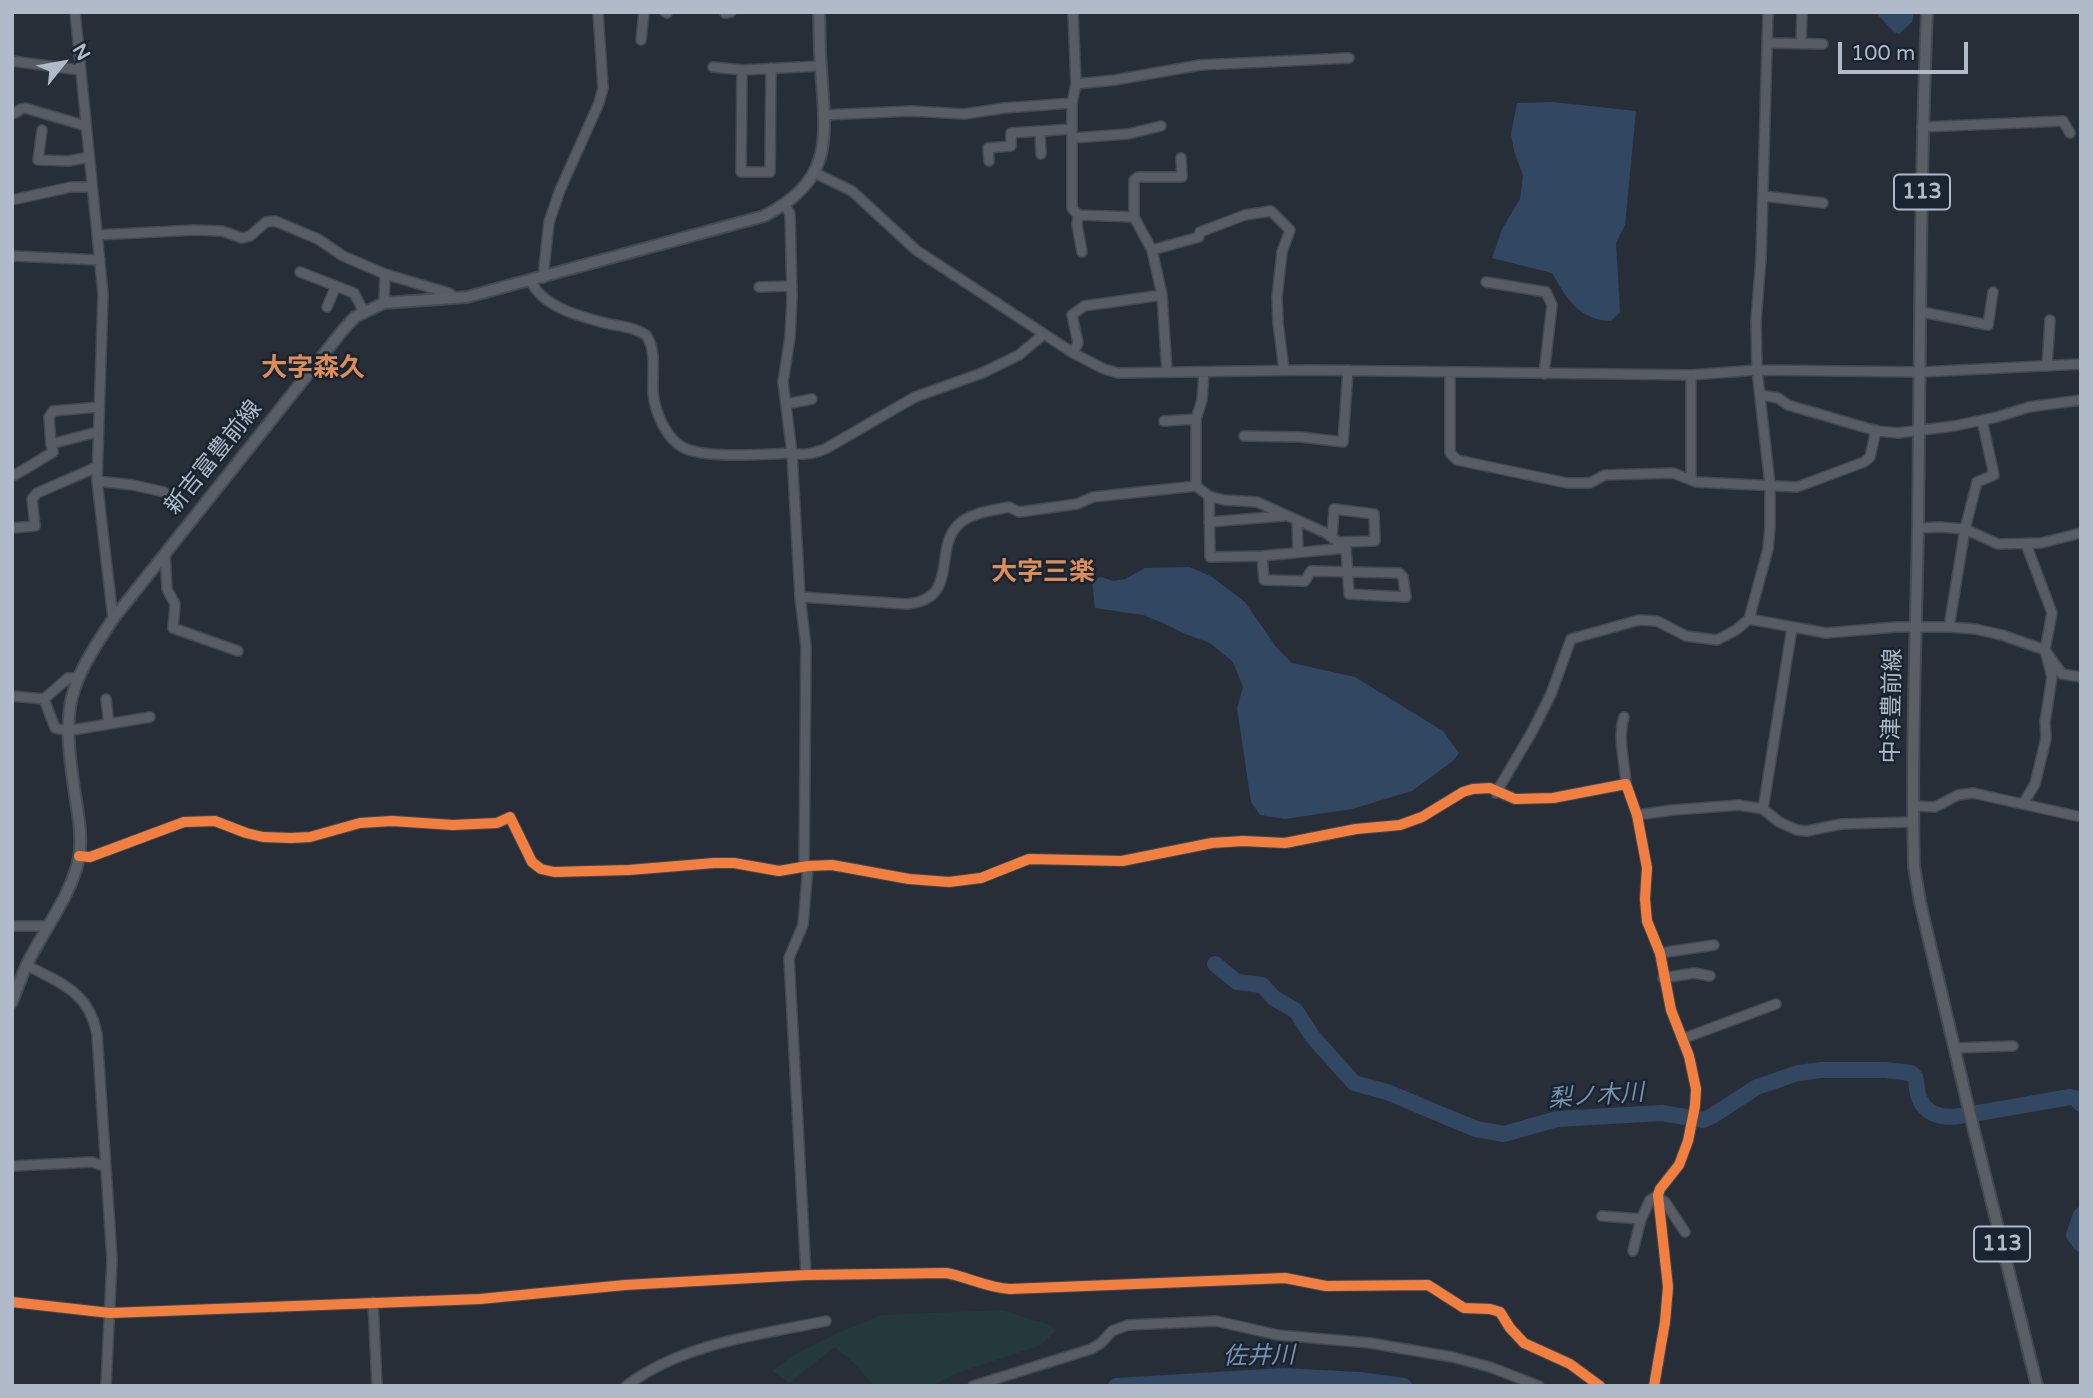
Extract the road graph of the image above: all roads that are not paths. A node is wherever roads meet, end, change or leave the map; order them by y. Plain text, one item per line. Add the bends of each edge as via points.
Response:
1 (75, 12) edge
2 (598, 12) edge
3 (644, 12) edge
4 (731, 12) edge
5 (819, 12) edge
6 (1073, 12) edge
7 (1768, 12) edge
8 (1802, 12) edge
9 (1927, 12) edge
10 (725, 13) edge
11 (641, 40) dead end
12 (1768, 43) junction
13 (1801, 44) junction
14 (1823, 44) dead end
15 (1349, 58) dead end
16 (12, 61) edge
17 (820, 66) junction
18 (713, 67) dead end
19 (771, 68) junction
20 (80, 70) junction
21 (742, 70) junction
22 (1076, 84) junction
23 (1072, 103) junction
24 (15, 113) dead end
25 (824, 115) junction
26 (1161, 126) dead end
27 (86, 127) junction
28 (1922, 127) junction
29 (42, 130) dead end
30 (1040, 131) junction
31 (1072, 133) junction
32 (2070, 133) dead end
33 (1041, 154) dead end
34 (89, 157) junction
35 (1181, 158) dead end
36 (989, 161) dead end
37 (815, 173) junction
38 (92, 187) junction
39 (1763, 196) junction
40 (12, 201) edge
41 (1823, 203) dead end
42 (785, 205) junction
43 (1078, 215) junction
44 (1134, 217) junction
45 (97, 235) junction
46 (1152, 250) junction
47 (1082, 252) dead end
48 (13, 256) edge
49 (100, 260) junction
50 (300, 272) dead end
51 (385, 274) junction
52 (542, 278) junction
53 (531, 281) junction
54 (1486, 282) dead end
55 (337, 286) junction
56 (759, 286) dead end
57 (792, 286) junction
58 (1993, 292) dead end
59 (1162, 295) junction
60 (456, 298) junction
61 (384, 303) junction
62 (327, 307) dead end
63 (364, 312) junction
64 (1922, 312) junction
65 (2050, 320) dead end
66 (1044, 334) junction
67 (1073, 353) junction
68 (2081, 365) edge
69 (2047, 366) junction
70 (1284, 370) junction
71 (1348, 370) junction
72 (1757, 370) junction
73 (1167, 372) junction
74 (1205, 372) junction
75 (1921, 372) junction
76 (1450, 373) junction
77 (1544, 374) junction
78 (1691, 375) junction
79 (1760, 395) junction
80 (812, 399) dead end
81 (2081, 400) edge
82 (786, 404) junction
83 (99, 407) junction
84 (1196, 419) junction
85 (1982, 420) junction
86 (1164, 421) dead end
87 (1918, 429) junction
88 (1876, 430) junction
89 (97, 432) junction
90 (1244, 436) dead end
91 (51, 444) junction
92 (792, 453) junction
93 (97, 467) junction
94 (12, 476) edge
95 (1691, 480) junction
96 (97, 481) junction
97 (1770, 485) junction
98 (1196, 486) junction
99 (164, 492) dead end
100 (1209, 496) junction
101 (1286, 516) junction
102 (1297, 520) junction
103 (1209, 522) junction
104 (12, 528) edge
105 (1918, 528) junction
106 (1965, 529) junction
107 (2081, 533) edge
108 (1335, 539) junction
109 (2026, 544) junction
110 (1346, 548) junction
111 (1298, 551) junction
112 (164, 554) junction
113 (1262, 556) junction
114 (1348, 570) junction
115 (800, 597) junction
116 (113, 619) junction
117 (1749, 619) junction
118 (1915, 627) junction
119 (1949, 627) junction
120 (1792, 628) junction
121 (2045, 650) junction
122 (238, 651) dead end
123 (2081, 677) edge
124 (77, 678) junction
125 (12, 696) edge
126 (44, 699) junction
127 (106, 699) dead end
128 (1624, 716) dead end
129 (150, 717) dead end
130 (109, 724) junction
131 (67, 731) junction
132 (1626, 784) junction
133 (1496, 793) junction
134 (2023, 804) junction
135 (1913, 806) junction
136 (1763, 809) junction
137 (1637, 815) junction
138 (2081, 817) edge
139 (1913, 822) junction
140 (79, 856) junction
141 (806, 867) junction
142 (12, 926) edge
143 (48, 926) junction
144 (1714, 945) dead end
145 (1660, 953) junction
146 (26, 965) junction
147 (1710, 976) dead end
148 (1663, 978) junction
149 (12, 1002) edge
150 (1776, 1004) dead end
151 (1682, 1039) junction
152 (2013, 1046) dead end
153 (1954, 1048) junction
154 (12, 1166) edge
155 (106, 1167) junction
156 (1658, 1196) junction
157 (1602, 1216) dead end
158 (1641, 1219) junction
159 (1685, 1232) dead end
160 (1633, 1251) dead end
161 (806, 1276) junction
162 (12, 1302) edge
163 (373, 1302) junction
164 (110, 1312) junction
165 (826, 1321) dead end
166 (106, 1386) edge
167 (377, 1386) edge
168 (626, 1386) edge
169 (972, 1386) edge
170 (1539, 1386) edge
171 (1600, 1386) edge
172 (1654, 1386) edge
173 (2038, 1386) edge

1 - 20 street
2 - 52 street via 603,88 549,222
3 - 11 street
4 - 10 street
5 - 17 main road, 新吉富豊前線
6 - 22 street
7 - 12 street
8 - 13 street
9 - 28 main road, 中津豊前線 / 113
12 - 13 street
12 - 39 street
13 - 14 street
15 - 22 street via 1200,65
16 - 20 street
17 - 19 street
17 - 25 main road, 新吉富豊前線
18 - 21 street
19 - 21 street
19 - 21 street via 770,172 741,172
20 - 27 street
22 - 23 street
23 - 25 street via 946,115 911,111
23 - 31 street
24 - 27 street via 25,108
25 - 37 main road, 新吉富豊前線 via 823,147
26 - 31 street via 1128,134
27 - 34 street
28 - 32 street via 2063,121
28 - 64 main road, 中津豊前線 / 113
29 - 34 street via 38,160
30 - 31 street
30 - 33 street
30 - 36 street via 1011,133 1011,146 988,148
31 - 43 street via 1072,208
34 - 38 street
35 - 44 street via 1182,177 1134,180
37 - 42 main road, 新吉富豊前線
37 - 66 street via 852,191 916,250
38 - 40 street via 47,191
38 - 45 street
39 - 41 street
39 - 72 street
42 - 52 main road, 新吉富豊前線 via 764,216
42 - 57 street via 790,214
43 - 44 street
43 - 47 street
44 - 46 street
45 - 49 street
45 - 51 street via 194,230 222,231 242,238 275,221
46 - 59 street
46 - 70 street via 1199,237 1200,232 1245,215 1271,211 1290,230 1282,252 1277,297
48 - 49 street
49 - 83 street
50 - 55 street
51 - 60 street
51 - 61 street
52 - 53 main road, 新吉富豊前線
53 - 60 main road, 新吉富豊前線
53 - 92 street via 544,299 586,318 646,335 653,354 656,409 678,444 695,451 743,455
54 - 77 street via 1546,292 1552,305
55 - 62 street
55 - 63 street via 354,293
56 - 57 street
57 - 82 street via 783,382
58 - 64 street via 1988,325
59 - 67 street via 1084,306 1072,315 1078,343
59 - 73 street
60 - 61 main road, 新吉富豊前線
61 - 63 main road, 新吉富豊前線
63 - 112 main road, 新吉富豊前線 via 343,330
64 - 75 main road, 中津豊前線 / 113
65 - 69 street
66 - 67 street
66 - 92 street via 1020,355 915,397 825,449
67 - 73 street via 1118,373
68 - 69 street
69 - 75 street
70 - 71 street
70 - 74 street
71 - 76 street
71 - 90 street via 1343,442
72 - 75 street
72 - 78 street
72 - 79 street
73 - 74 street
74 - 84 street
75 - 87 main road, 中津豊前線 / 113
76 - 77 street
76 - 95 street via 1450,453 1457,460 1567,483 1590,483 1605,475 1673,474
77 - 78 street
78 - 95 street
79 - 88 street
79 - 97 street
80 - 82 street
81 - 85 street
82 - 92 street
83 - 89 street
83 - 91 street via 53,411 48,417
84 - 86 street
84 - 98 street
85 - 87 street
85 - 106 street via 1994,475 1978,482
87 - 88 street via 1898,433
87 - 105 main road, 中津豊前線 / 113
88 - 97 street via 1870,457 1864,462 1797,487
89 - 91 street
89 - 93 street
91 - 94 street via 53,452
92 - 115 street
93 - 96 street
93 - 104 street via 37,493 32,499 35,526
95 - 97 street
96 - 99 street
96 - 116 street
97 - 117 street via 1768,549
98 - 100 street
98 - 115 street via 1093,497 1077,504 1019,512 1009,507 965,520 949,540 942,582 920,602
100 - 101 street via 1257,502
100 - 103 street
101 - 102 street
101 - 103 street
102 - 108 street
102 - 111 street
103 - 113 street via 1210,556
105 - 106 street
105 - 118 main road, 中津豊前線 / 113
106 - 109 street via 1998,544
106 - 119 street
107 - 109 street
108 - 108 street via 1375,541 1374,514 1334,509
108 - 110 street
109 - 121 street via 2052,613
110 - 111 street
110 - 114 street
111 - 113 street
112 - 116 main road, 新吉富豊前線
112 - 122 street via 167,589 175,604 173,628
113 - 114 street via 1264,580 1305,581 1311,571
114 - 114 street via 1399,573 1406,597 1349,594
115 - 141 street via 806,653
116 - 124 main road, 新吉富豊前線
117 - 120 street
117 - 133 street via 1717,640 1686,636 1657,621 1639,620 1571,639 1534,730
118 - 119 street
118 - 120 street via 1826,633
118 - 135 main road, 中津豊前線 / 113
119 - 121 street via 2002,635
120 - 136 street
121 - 123 street via 2063,674
121 - 134 street via 2053,677 2046,738 2035,784
124 - 126 street via 68,678
124 - 131 main road, 新吉富豊前線
125 - 126 street
126 - 131 street via 55,728
127 - 130 street
128 - 132 street via 1620,740
129 - 130 street
130 - 131 street
131 - 140 main road, 新吉富豊前線
132 - 133 street via 1553,798 1516,799
132 - 137 street
133 - 141 street via 1490,788 1468,790 1400,825 1285,843 1212,843 1122,861 1029,859 965,881 930,881 832,865
134 - 135 street via 1973,793 1935,807
134 - 138 street
135 - 139 main road, 中津豊前線 / 113
136 - 137 street via 1740,805
136 - 139 street via 1797,830 1807,831 1841,824
137 - 145 street via 1647,868 1647,921
139 - 153 main road, 中津豊前線 / 113 via 1915,880
140 - 141 street via 90,857 184,822 215,821 246,834 291,838 360,823 461,825 497,823 510,817 532,862 554,872 714,863 779,871
140 - 143 main road, 新吉富豊前線
141 - 161 street via 803,925 789,958
142 - 143 street
143 - 146 main road, 新吉富豊前線
144 - 145 street
145 - 148 street
146 - 149 main road, 新吉富豊前線
146 - 155 street via 68,987 88,1006 94,1020
147 - 148 street via 1694,973
148 - 151 street
150 - 151 street
151 - 156 street via 1696,1089 1695,1106 1679,1165
152 - 153 street
153 - 173 main road, 中津豊前線 / 113
154 - 155 street via 92,1162
155 - 164 street
156 - 158 street via 1650,1200
156 - 159 street
156 - 172 street via 1668,1278
157 - 158 street
158 - 160 street
161 - 163 street
161 - 171 street via 946,1273 1010,1289 1285,1278 1326,1286 1428,1286 1464,1308 1500,1312 1524,1343 1570,1364
162 - 164 street
163 - 164 street
163 - 167 street
164 - 166 street
165 - 168 street via 705,1348 646,1372
169 - 170 street via 1091,1349 1112,1331 1128,1325 1216,1321 1278,1335 1442,1355

